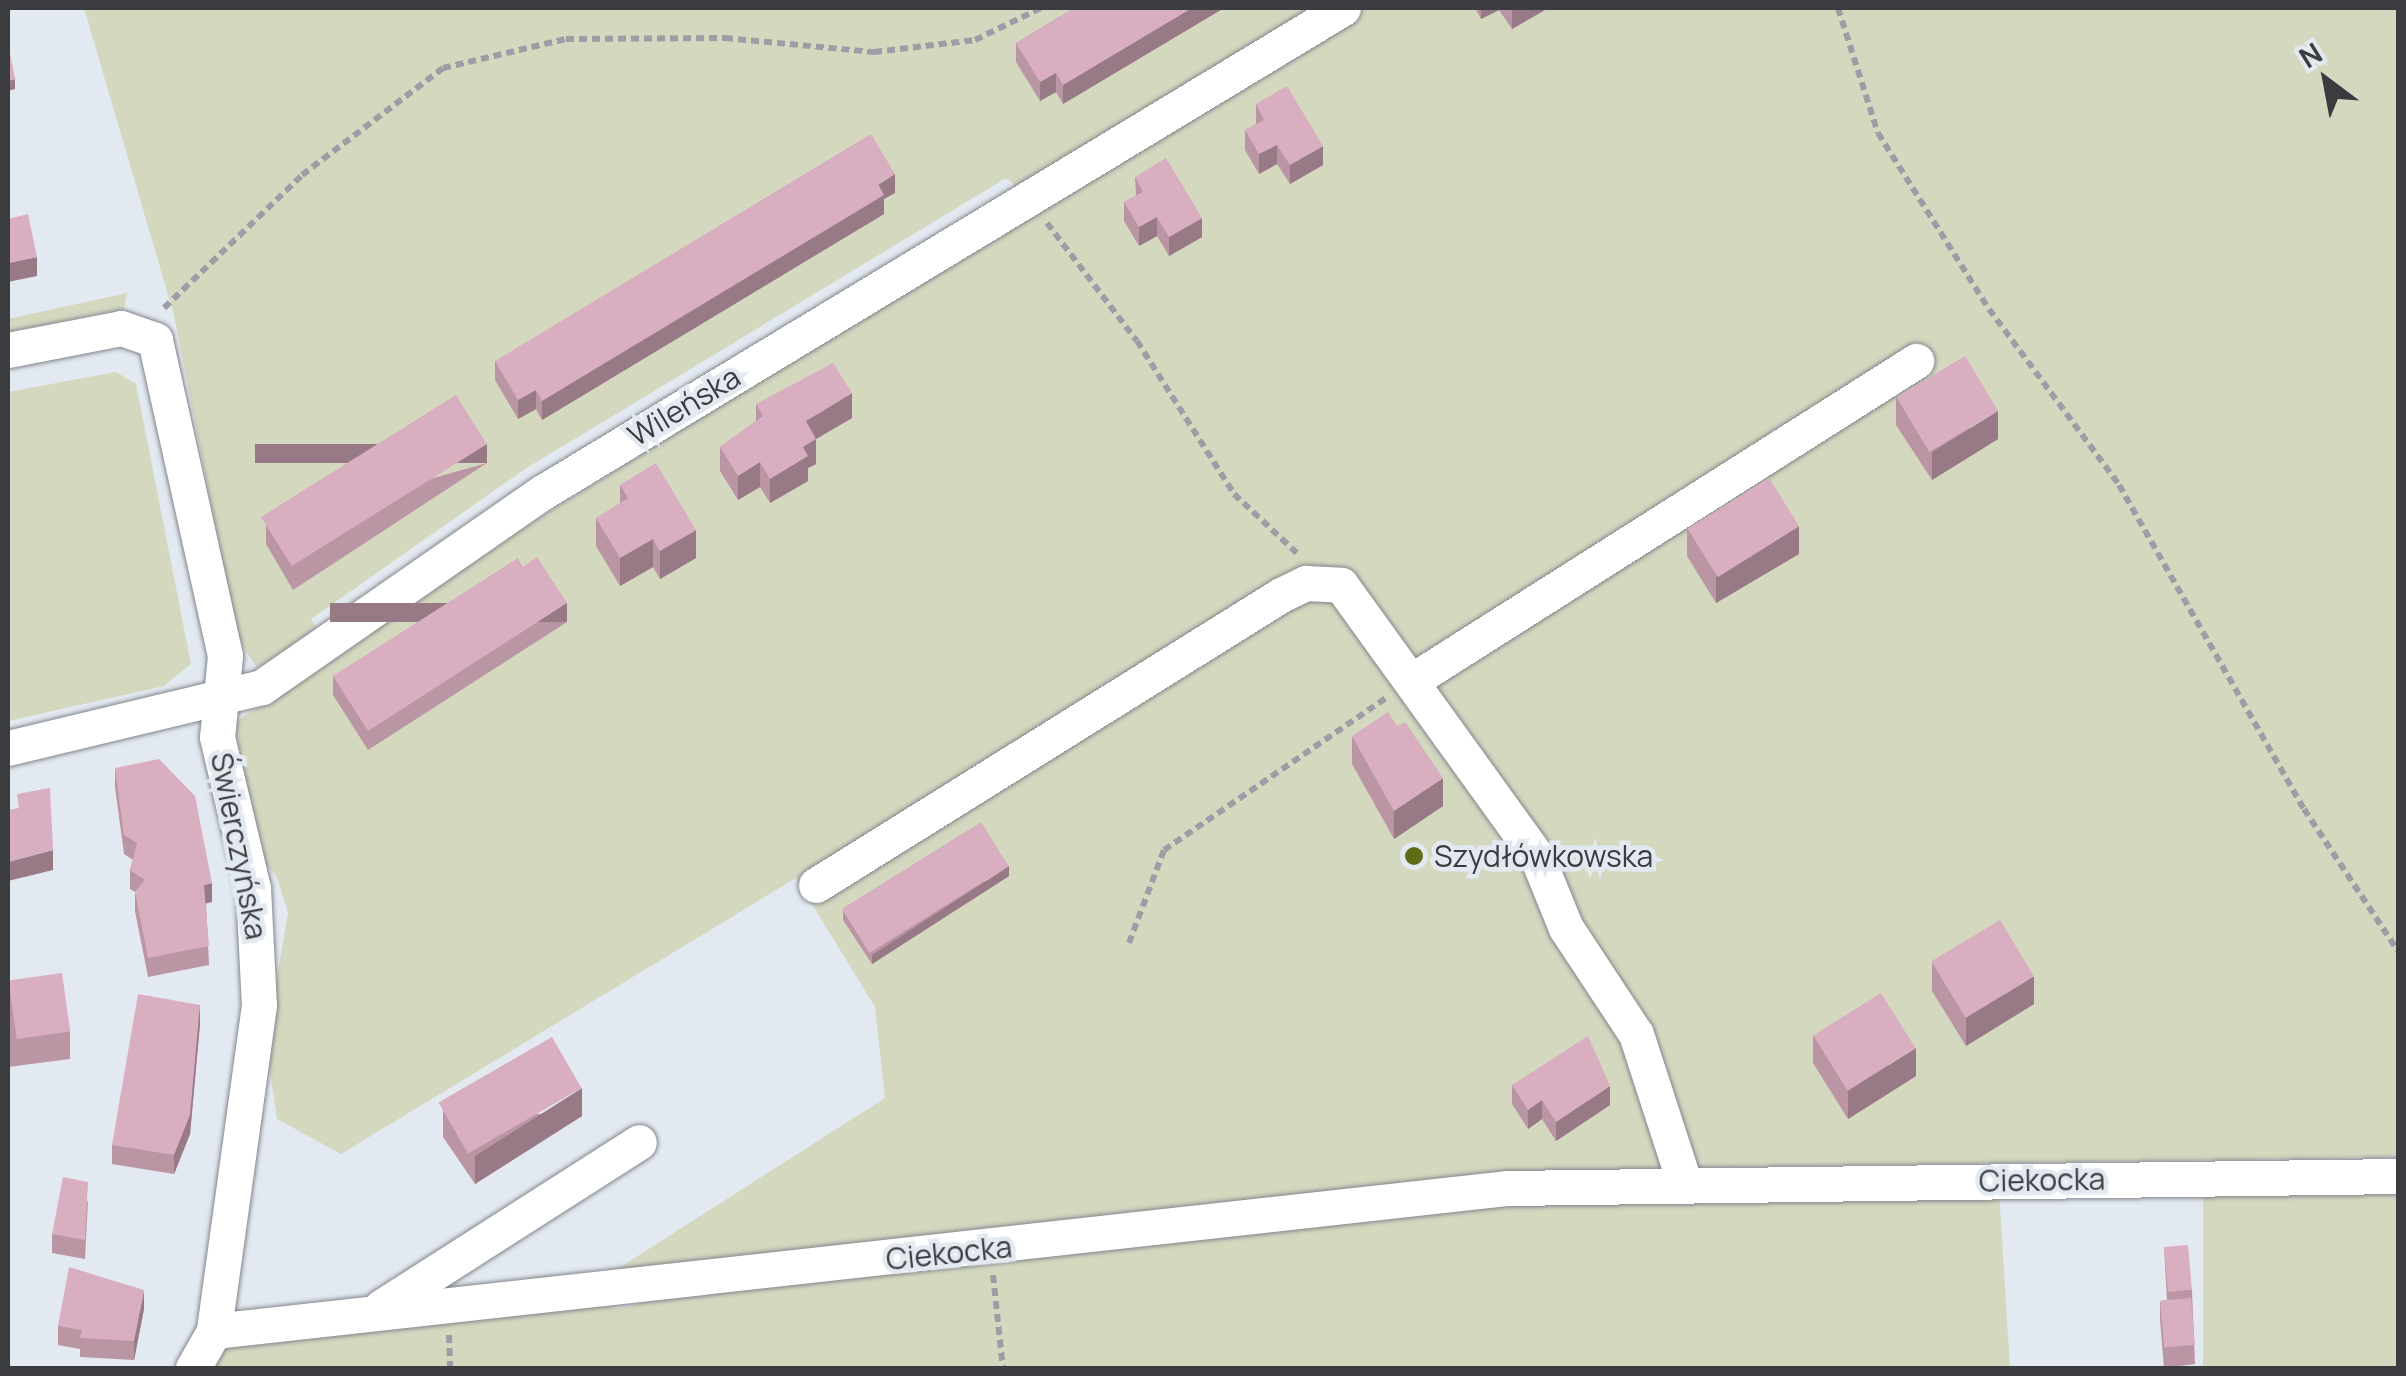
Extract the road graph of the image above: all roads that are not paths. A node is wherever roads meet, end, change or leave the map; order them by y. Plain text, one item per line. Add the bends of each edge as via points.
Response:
1 (1343, 8) edge
2 (8, 350) edge
3 (1916, 361) dead end
4 (1412, 680) junction
5 (217, 697) junction
6 (8, 748) edge
7 (816, 885) dead end
8 (639, 1142) dead end
9 (2398, 1176) edge
10 (1685, 1185) junction
11 (376, 1310) junction
12 (214, 1331) junction
13 (193, 1368) edge

1 - 5 street, Wileńska via 543,492 262,687
2 - 5 street, Świerczyńska via 142,330 165,358 224,656
3 - 4 street
4 - 7 street via 1356,600 1316,582
4 - 10 street via 1518,824 1566,928 1636,1034
5 - 6 street, Wileńska
5 - 12 street, Świerczyńska via 217,737 260,944
8 - 11 street
9 - 10 street, Ciekocka
10 - 11 street, Ciekocka via 1508,1188 991,1249
11 - 12 street, Ciekocka
12 - 13 street, Świerczyńska

